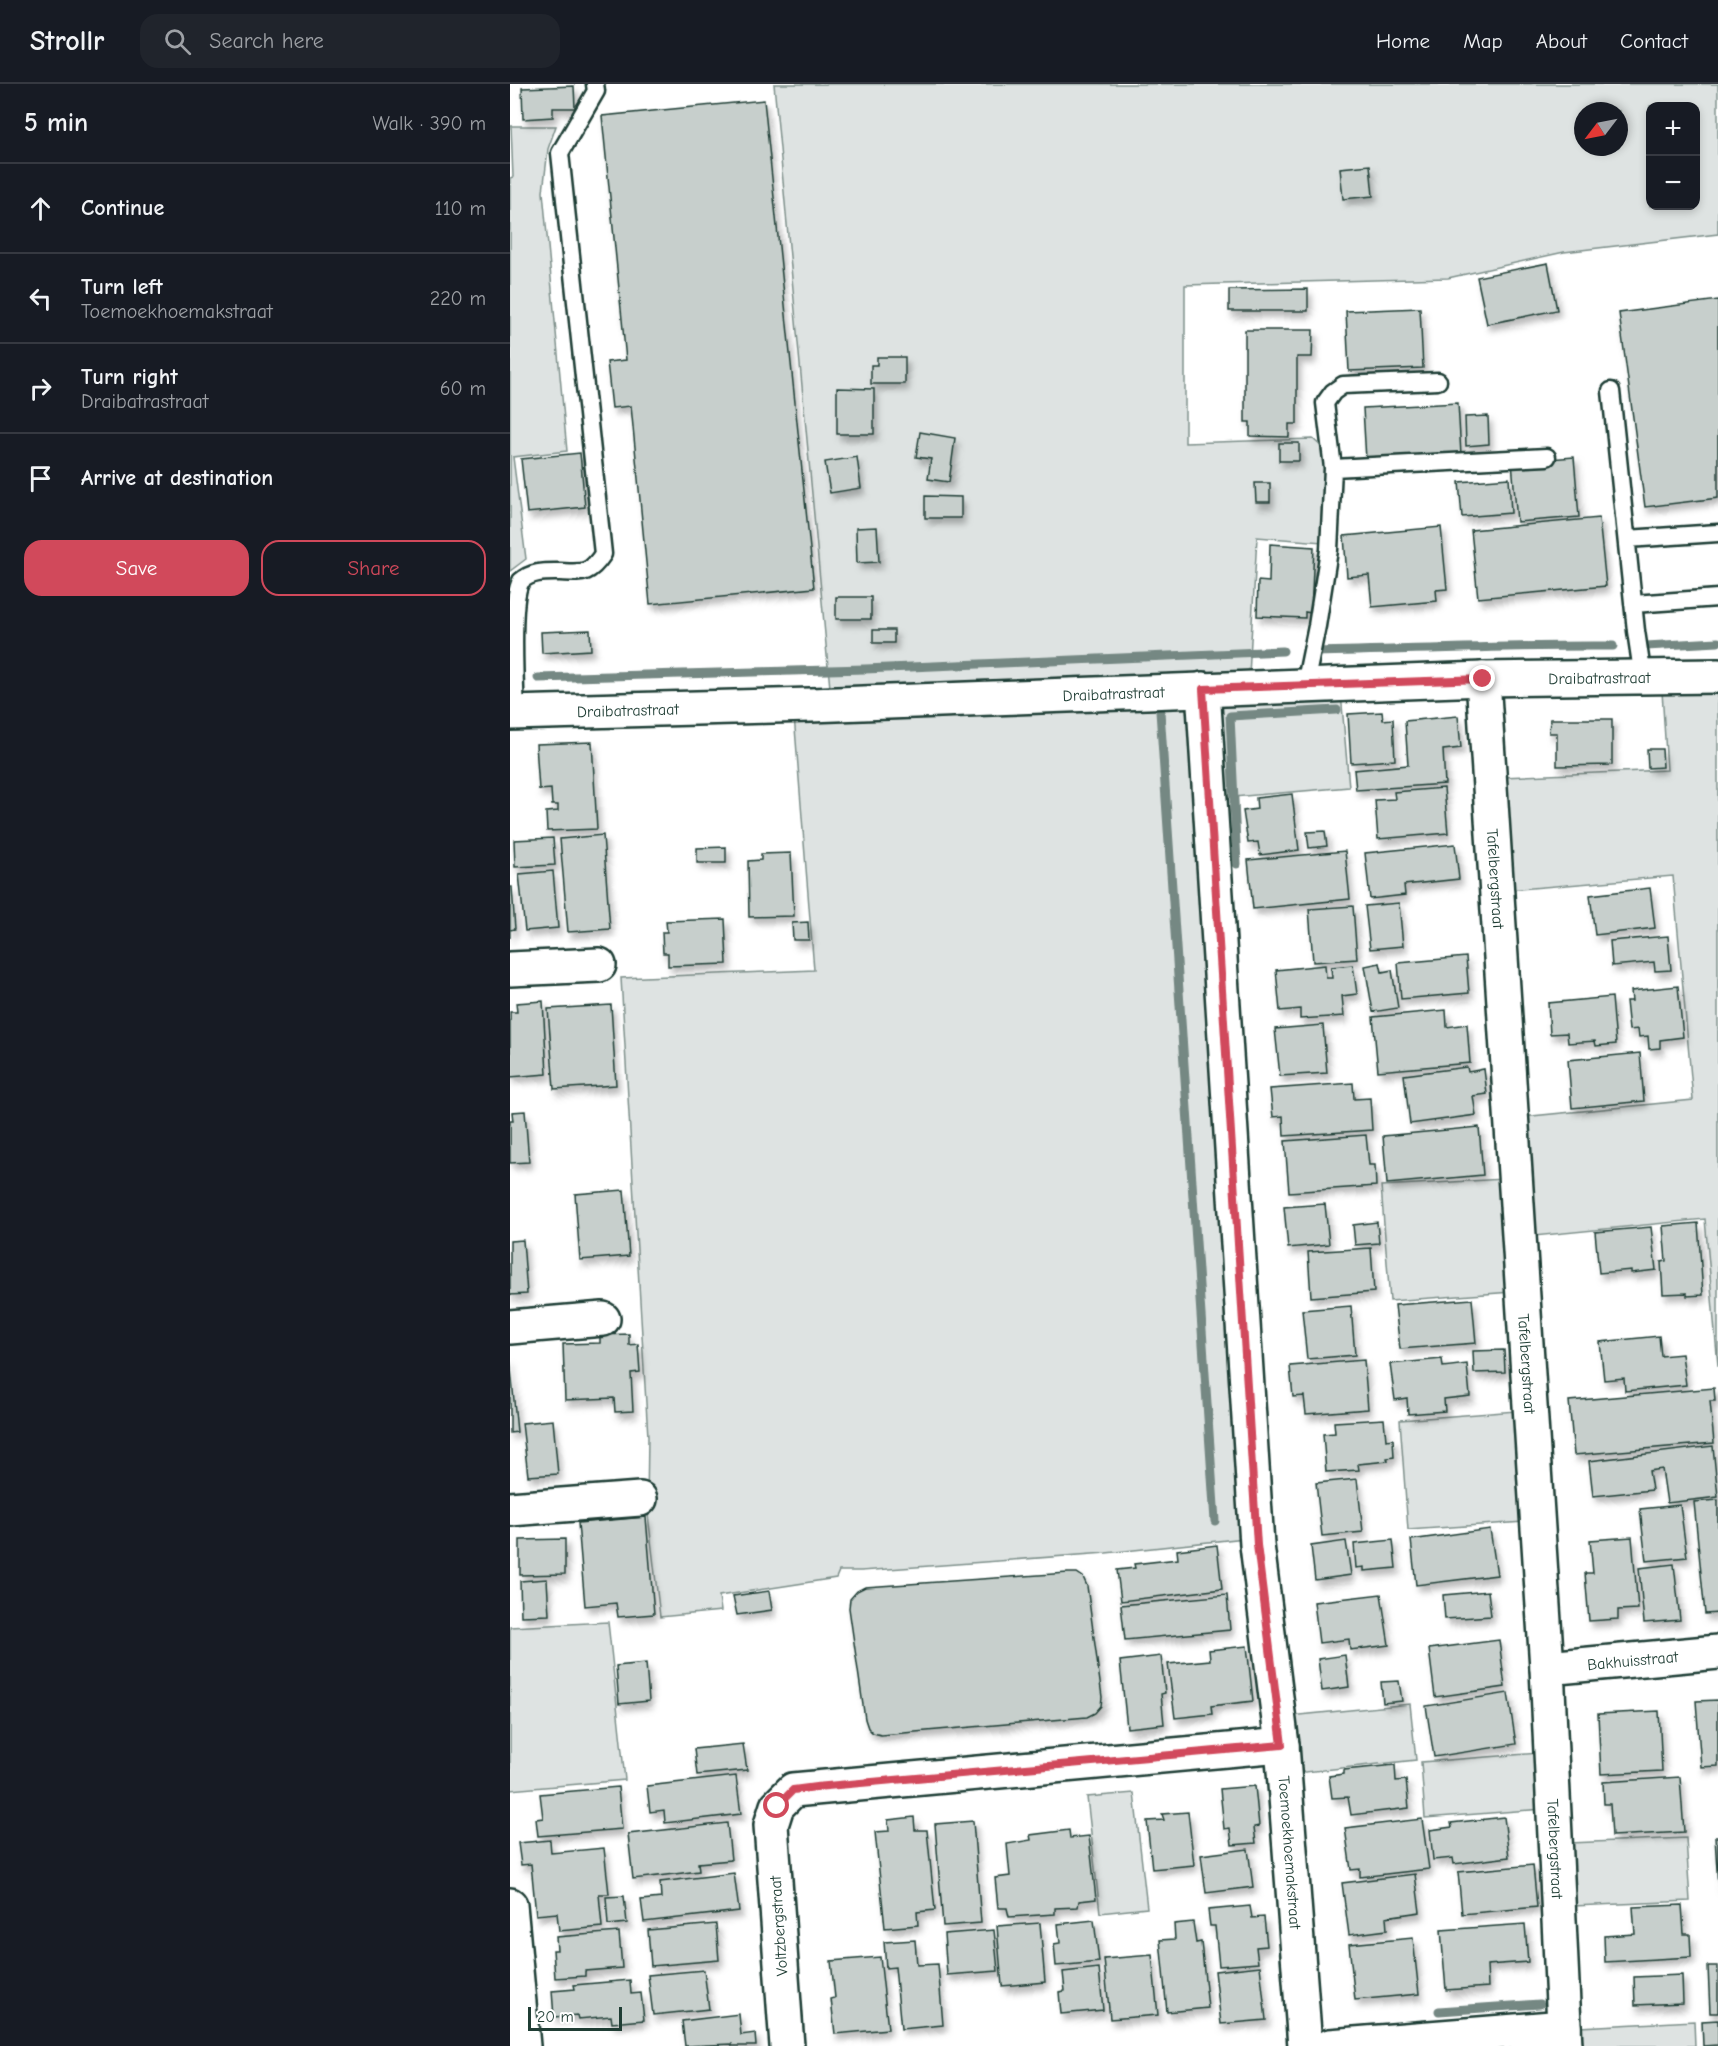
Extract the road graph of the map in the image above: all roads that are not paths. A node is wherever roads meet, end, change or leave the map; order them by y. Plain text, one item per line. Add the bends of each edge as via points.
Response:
1 (595, 84) edge
2 (1438, 381) dead end
3 (1611, 391) dead end
4 (1547, 457) dead end
5 (1333, 468) junction
6 (1718, 532) edge
7 (1627, 539) junction
8 (1718, 598) edge
9 (1633, 604) junction
10 (1718, 676) edge
11 (1643, 678) junction
12 (1483, 679) junction
13 (1305, 685) junction
14 (1203, 689) junction
15 (513, 713) edge
16 (599, 965) dead end
17 (510, 969) edge
18 (603, 1319) dead end
19 (510, 1327) edge
20 (640, 1499) dead end
21 (510, 1509) edge
22 (1718, 1652) edge
23 (1547, 1668) junction
24 (1282, 1745) junction
25 (511, 1922) edge
26 (1565, 2037) edge
27 (523, 2046) edge
28 (787, 2046) edge
29 (1305, 2046) edge
30 (1330, 2046) edge

1 - 15 lane via 596,91 560,153 603,555 585,573 531,574 519,583 511,618
2 - 5 lane via 1343,385 1333,392 1325,403
3 - 7 lane
4 - 5 lane
5 - 13 lane via 1329,550
6 - 7 lane
7 - 9 lane
8 - 9 lane
9 - 11 lane
10 - 11 street, Draibatrastraat
11 - 12 street, Draibatrastraat
12 - 13 street, Draibatrastraat
12 - 23 street, Tafelbergstraat
13 - 14 street, Draibatrastraat
14 - 15 street, Draibatrastraat
14 - 24 street, Toemoekhoemakstraat via 1257,1545
16 - 17 street
18 - 19 street
20 - 21 street
22 - 23 street, Bakhuisstraat
23 - 26 street, Tafelbergstraat
24 - 28 street, Voltzbergstraat via 793,1790 777,1806 771,1826
24 - 29 street, Toemoekhoemakstraat
25 - 27 street
26 - 30 street

